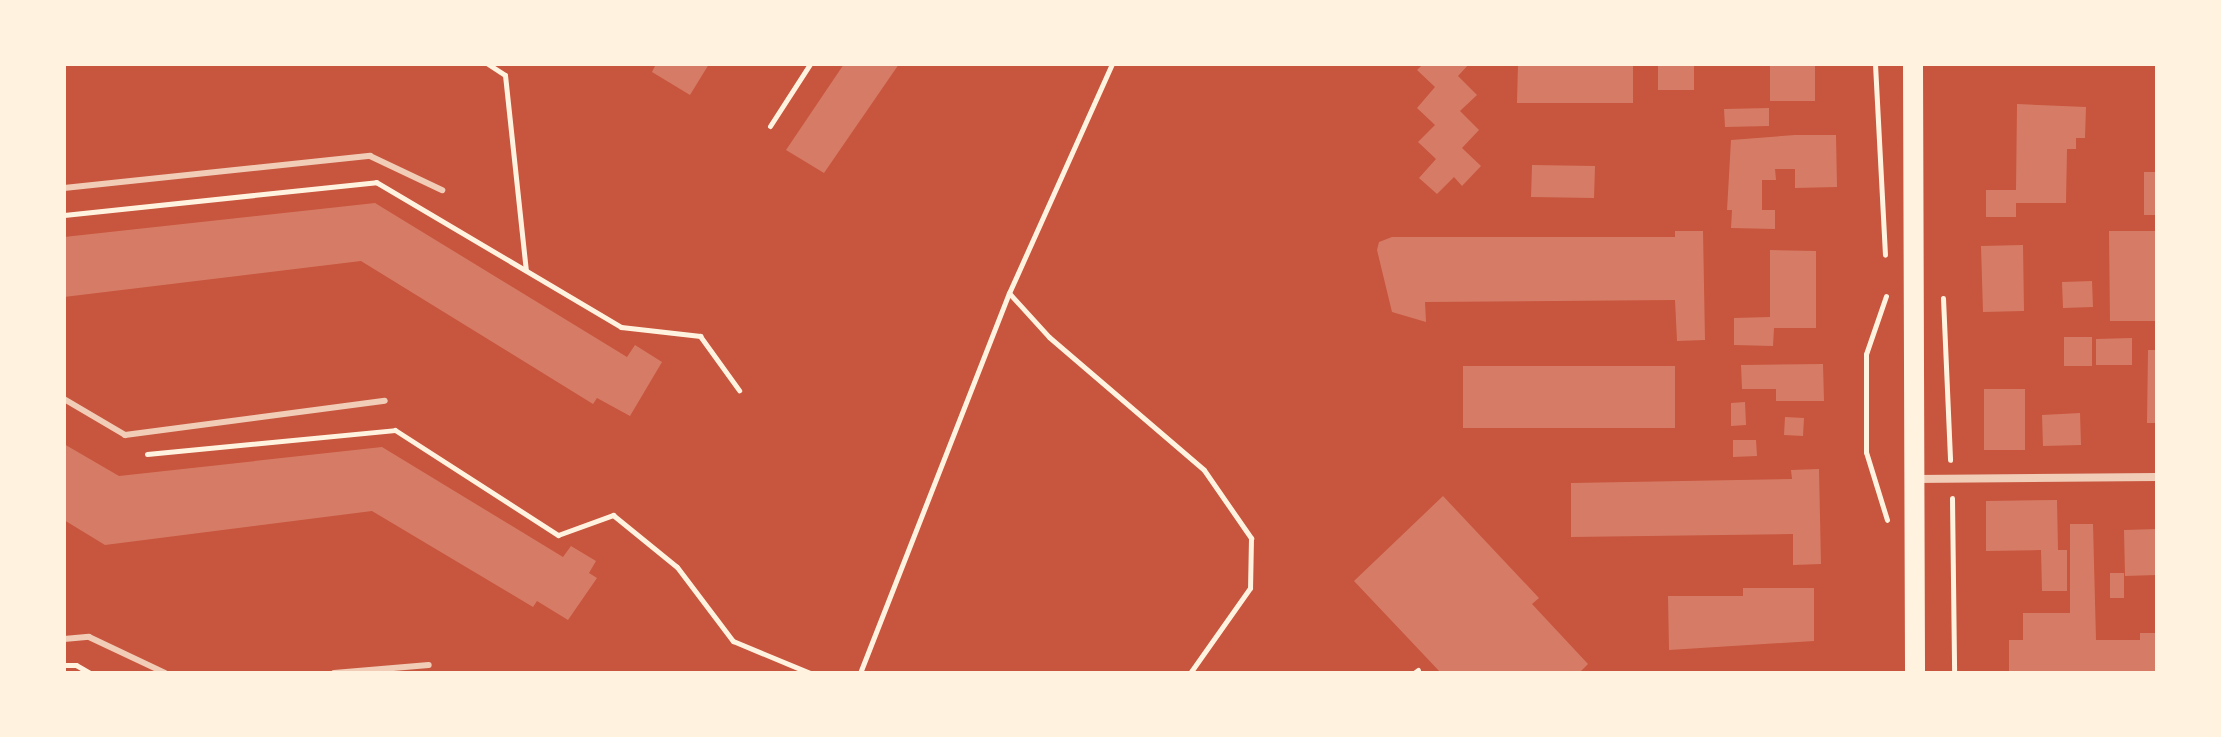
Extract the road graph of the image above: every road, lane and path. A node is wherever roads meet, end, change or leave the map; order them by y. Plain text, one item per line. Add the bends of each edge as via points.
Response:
1 (488, 64) edge
2 (810, 64) edge
3 (1112, 64) edge
4 (1875, 64) edge
5 (1913, 64) edge
6 (770, 126) dead end
7 (64, 188) edge
8 (442, 190) dead end
9 (64, 215) edge
10 (1885, 265) dead end
11 (526, 271) junction
12 (1886, 279) dead end
13 (1942, 281) dead end
14 (1009, 293) junction
15 (739, 390) dead end
16 (64, 399) edge
17 (385, 401) dead end
18 (138, 455) dead end
19 (2157, 477) edge
20 (1914, 479) junction
21 (1950, 479) junction
22 (1889, 526) dead end
23 (64, 639) edge
24 (64, 665) edge
25 (429, 665) dead end
26 (90, 673) edge
27 (165, 673) edge
28 (334, 673) edge
29 (810, 673) edge
30 (860, 673) edge
31 (1190, 673) edge
32 (1915, 673) edge
33 (1954, 673) edge

1 - 11 path via 505,75
2 - 6 path
3 - 14 path
4 - 10 path
5 - 20 main road
7 - 8 lane via 370,156
9 - 11 path via 376,182
11 - 15 path via 621,327 700,336
12 - 22 path via 1887,293 1866,354 1866,452
13 - 21 path
14 - 30 path
14 - 31 path via 1049,337 1204,470 1251,538 1250,588
16 - 17 lane via 125,435
18 - 29 path via 395,430 558,535 613,515 677,567 733,641
19 - 21 street
20 - 21 street
20 - 32 main road
21 - 33 path
23 - 27 lane via 89,637
24 - 26 path
25 - 28 lane

